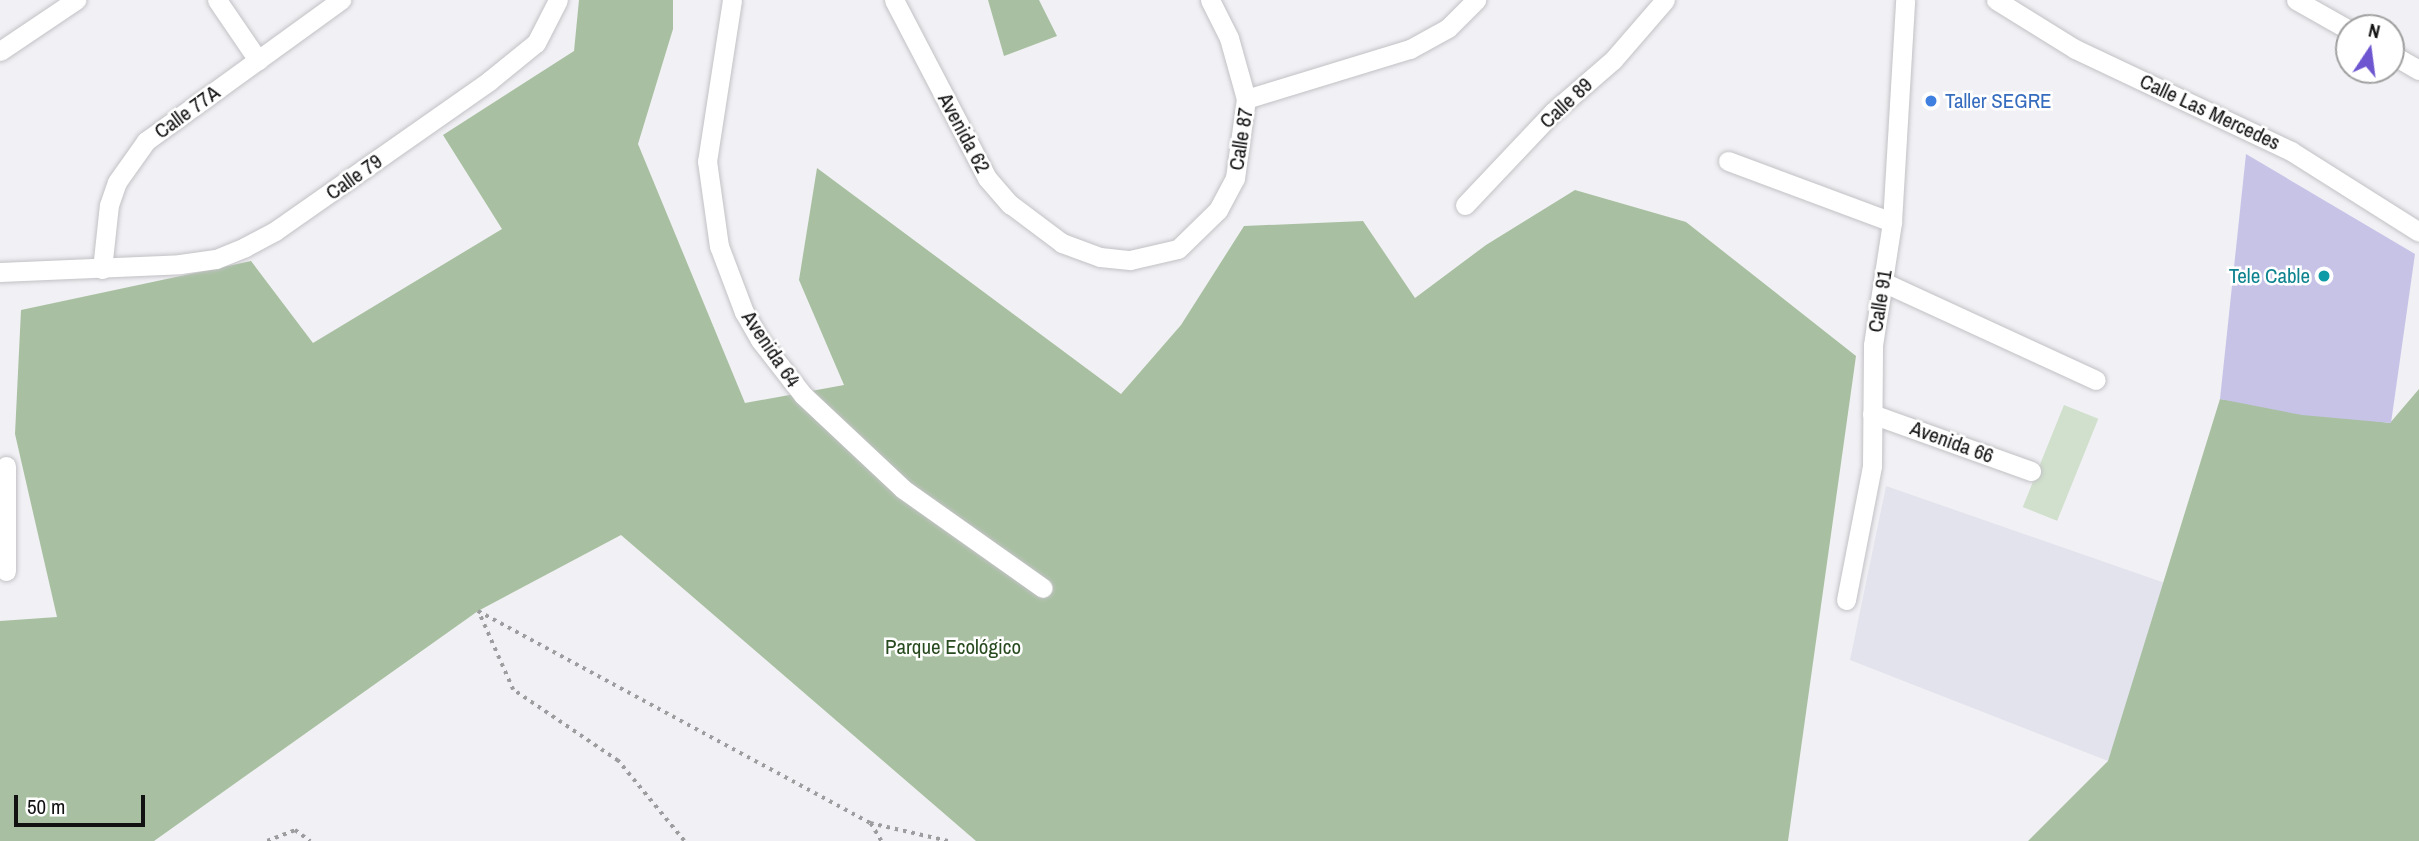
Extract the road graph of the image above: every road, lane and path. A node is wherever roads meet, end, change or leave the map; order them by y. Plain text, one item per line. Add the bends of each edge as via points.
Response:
1 (76, 0) edge
2 (217, 0) edge
3 (341, 0) edge
4 (558, 0) edge
5 (732, 0) edge
6 (894, 0) edge
7 (1210, 0) edge
8 (1665, 0) edge
9 (1905, 0) edge
10 (1996, 0) edge
11 (2295, 0) edge
12 (1470, 2) edge
13 (2335, 22) edge
14 (0, 51) edge
15 (258, 60) junction
16 (1245, 99) junction
17 (1728, 161) dead end
18 (1465, 205) dead end
19 (1892, 222) junction
20 (2419, 232) edge
21 (1062, 243) joint
22 (102, 270) junction
23 (0, 272) edge
24 (1883, 282) junction
25 (2096, 380) dead end
26 (1872, 414) junction
27 (6, 466) dead end
28 (2031, 471) dead end
29 (6, 571) dead end
30 (1043, 588) dead end
31 (1846, 600) dead end
32 (870, 824) junction
33 (267, 841) edge
34 (310, 841) edge
35 (684, 841) edge
36 (881, 841) edge
37 (948, 841) edge

1 - 14 street
2 - 15 street
3 - 15 street, Calle 77A
4 - 22 street, Calle 79 via 536,43 275,231 216,259
5 - 30 street, Avenida 64 via 707,161 719,246 744,312 803,395 903,489
6 - 21 street, Avenida 62 via 987,178 1010,204
7 - 16 street via 1229,38
8 - 18 street, Calle 89 via 1613,61 1553,112
9 - 19 street, Calle 91
10 - 20 street, Calle Las Mercedes via 2075,49 2291,151
11 - 13 street
12 - 16 street, Calle 87 via 1430,41
15 - 22 street, Calle 77A via 146,141 130,162 109,205
16 - 21 street, Calle 87 via 1235,178 1218,210 1178,249 1155,258 1130,260 1100,257
17 - 19 street
19 - 24 street, Calle 91
22 - 23 street, Calle 79
24 - 25 street
24 - 26 street, Calle 91 via 1873,345
26 - 28 street, Avenida 66
26 - 31 street, Calle 91 via 1872,466
27 - 29 street
32 - 35 path via 478,611 513,690 618,761
32 - 36 path
32 - 37 path
33 - 34 path via 295,830

